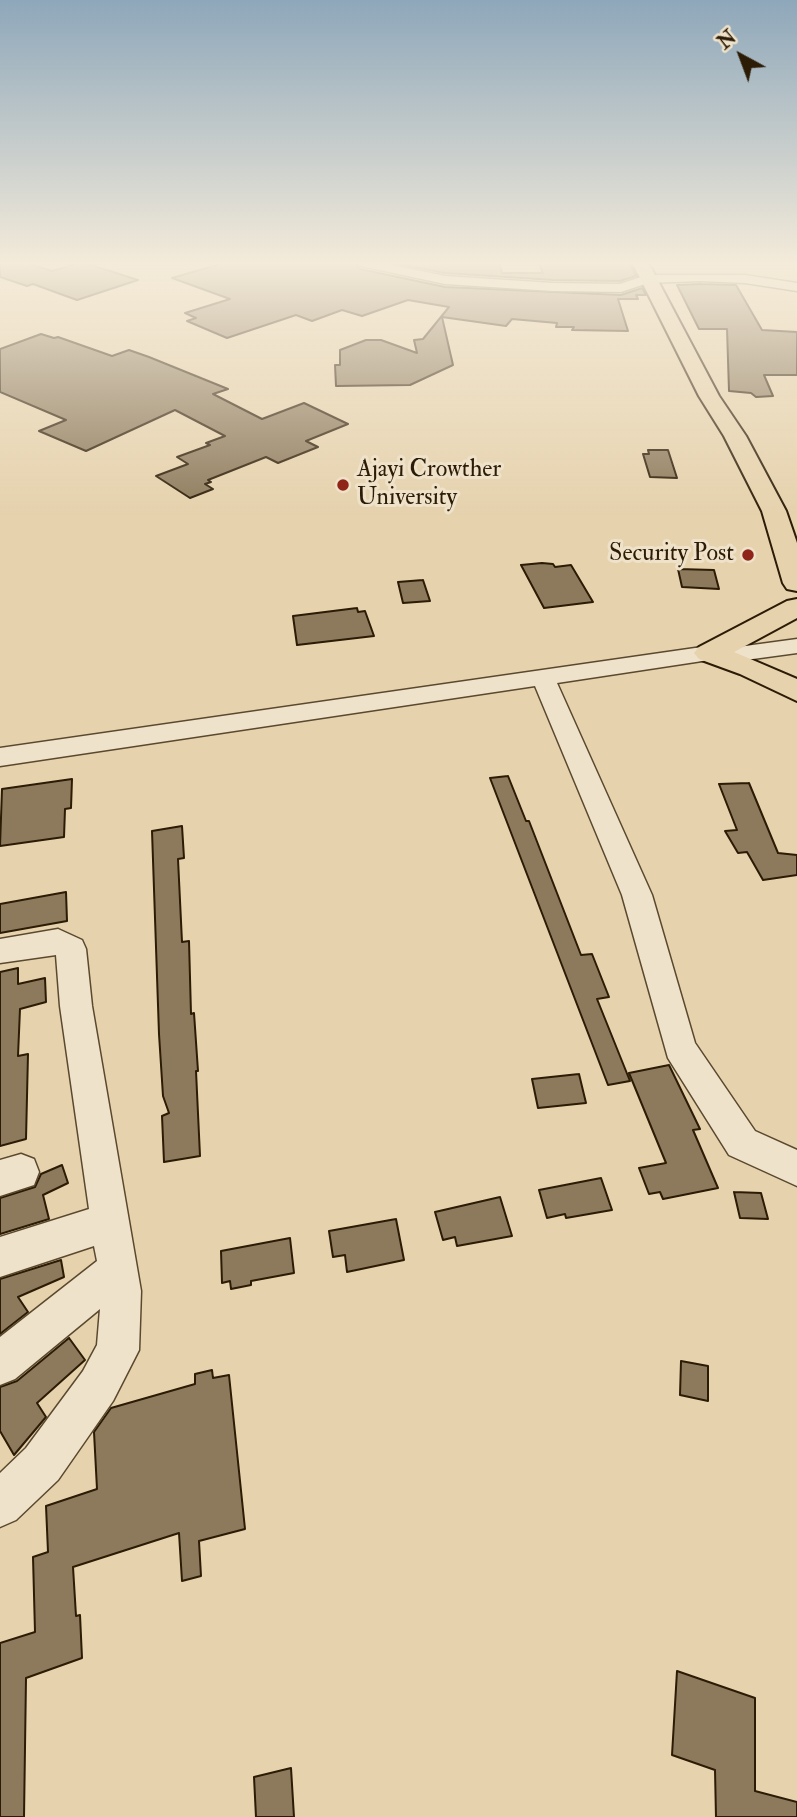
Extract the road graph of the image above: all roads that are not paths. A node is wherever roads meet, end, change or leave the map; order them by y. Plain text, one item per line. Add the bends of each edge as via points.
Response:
1 (685, 347) edge
2 (797, 583) edge
3 (797, 607) edge
4 (797, 646) edge
5 (723, 654) junction
6 (797, 664) edge
7 (543, 678) junction
8 (797, 691) edge
9 (0, 757) edge
10 (0, 951) edge
11 (797, 1168) edge
12 (111, 1221) junction
13 (0, 1256) edge
14 (117, 1270) junction
15 (0, 1364) edge
16 (0, 1504) edge

1 - 2 highway via 774,510
3 - 5 highway
4 - 5 street
5 - 6 street
5 - 7 street
5 - 8 highway
7 - 9 street
7 - 11 street via 637,895 680,1048 742,1143
10 - 12 street via 58,941 71,949
12 - 13 street
12 - 14 street
14 - 15 street
14 - 16 street via 121,1291 118,1350 98,1387 42,1464

